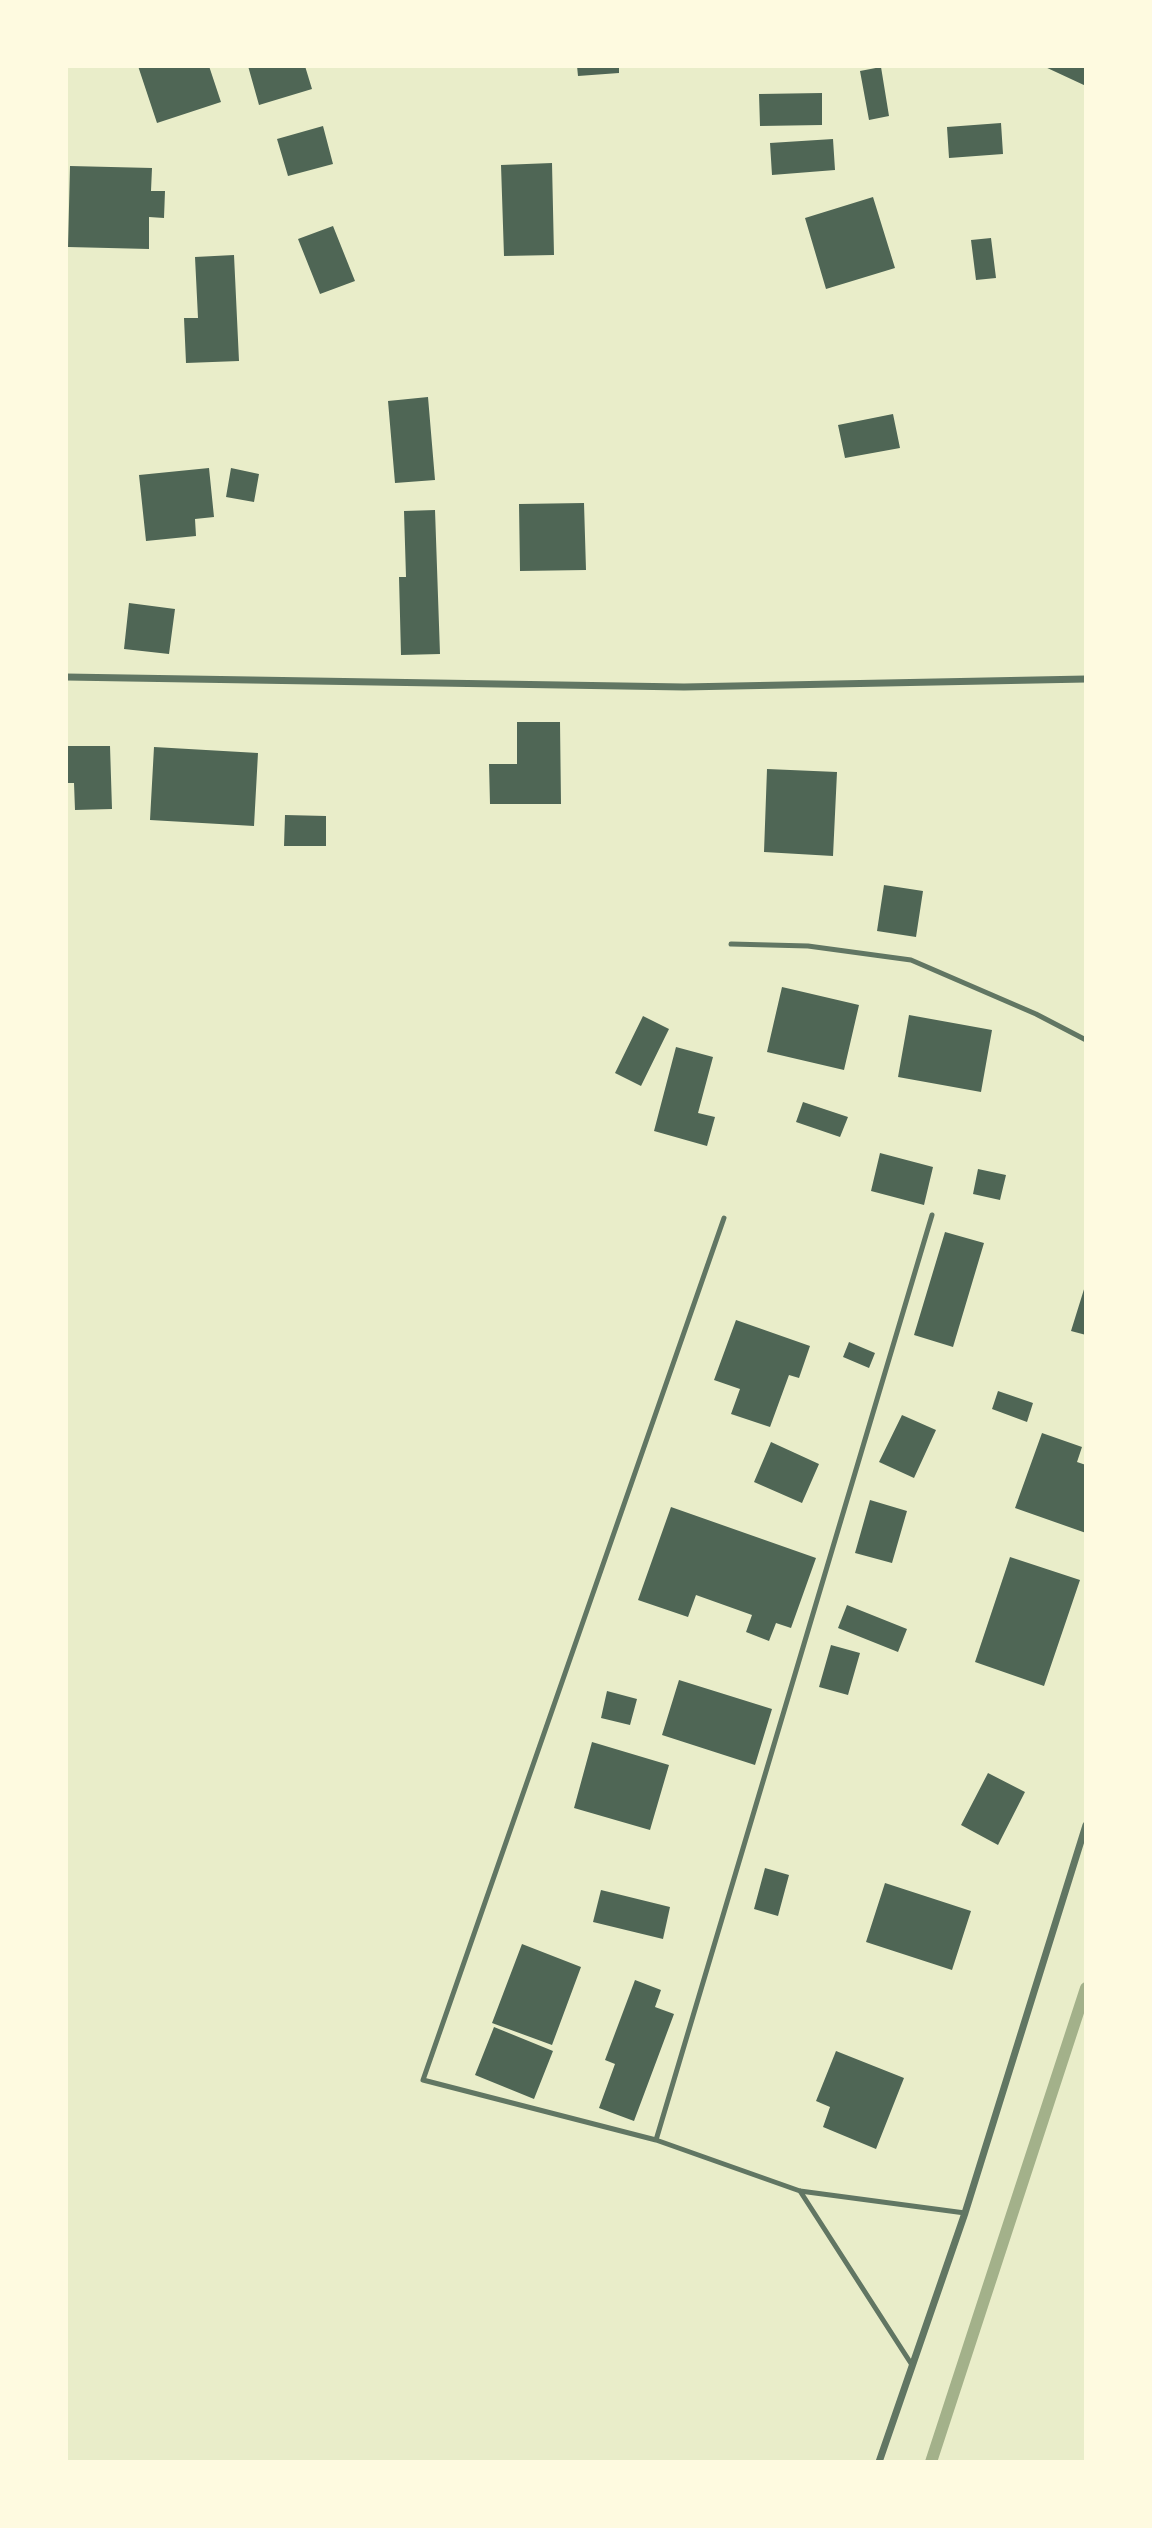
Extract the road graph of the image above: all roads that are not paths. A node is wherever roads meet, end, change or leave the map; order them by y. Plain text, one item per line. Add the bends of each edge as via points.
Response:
1 (66, 677) edge
2 (1086, 679) edge
3 (731, 944) dead end
4 (1086, 1040) edge
5 (932, 1215) dead end
6 (724, 1218) dead end
7 (1086, 1825) edge
8 (656, 2140) junction
9 (800, 2191) junction
10 (965, 2213) junction
11 (912, 2365) junction
12 (879, 2462) edge

1 - 2 street via 684,687
3 - 4 lane via 808,946 911,960
5 - 8 lane
6 - 8 lane via 423,2080
7 - 10 street
8 - 9 lane
9 - 10 lane
9 - 11 lane
10 - 11 street
11 - 12 street

